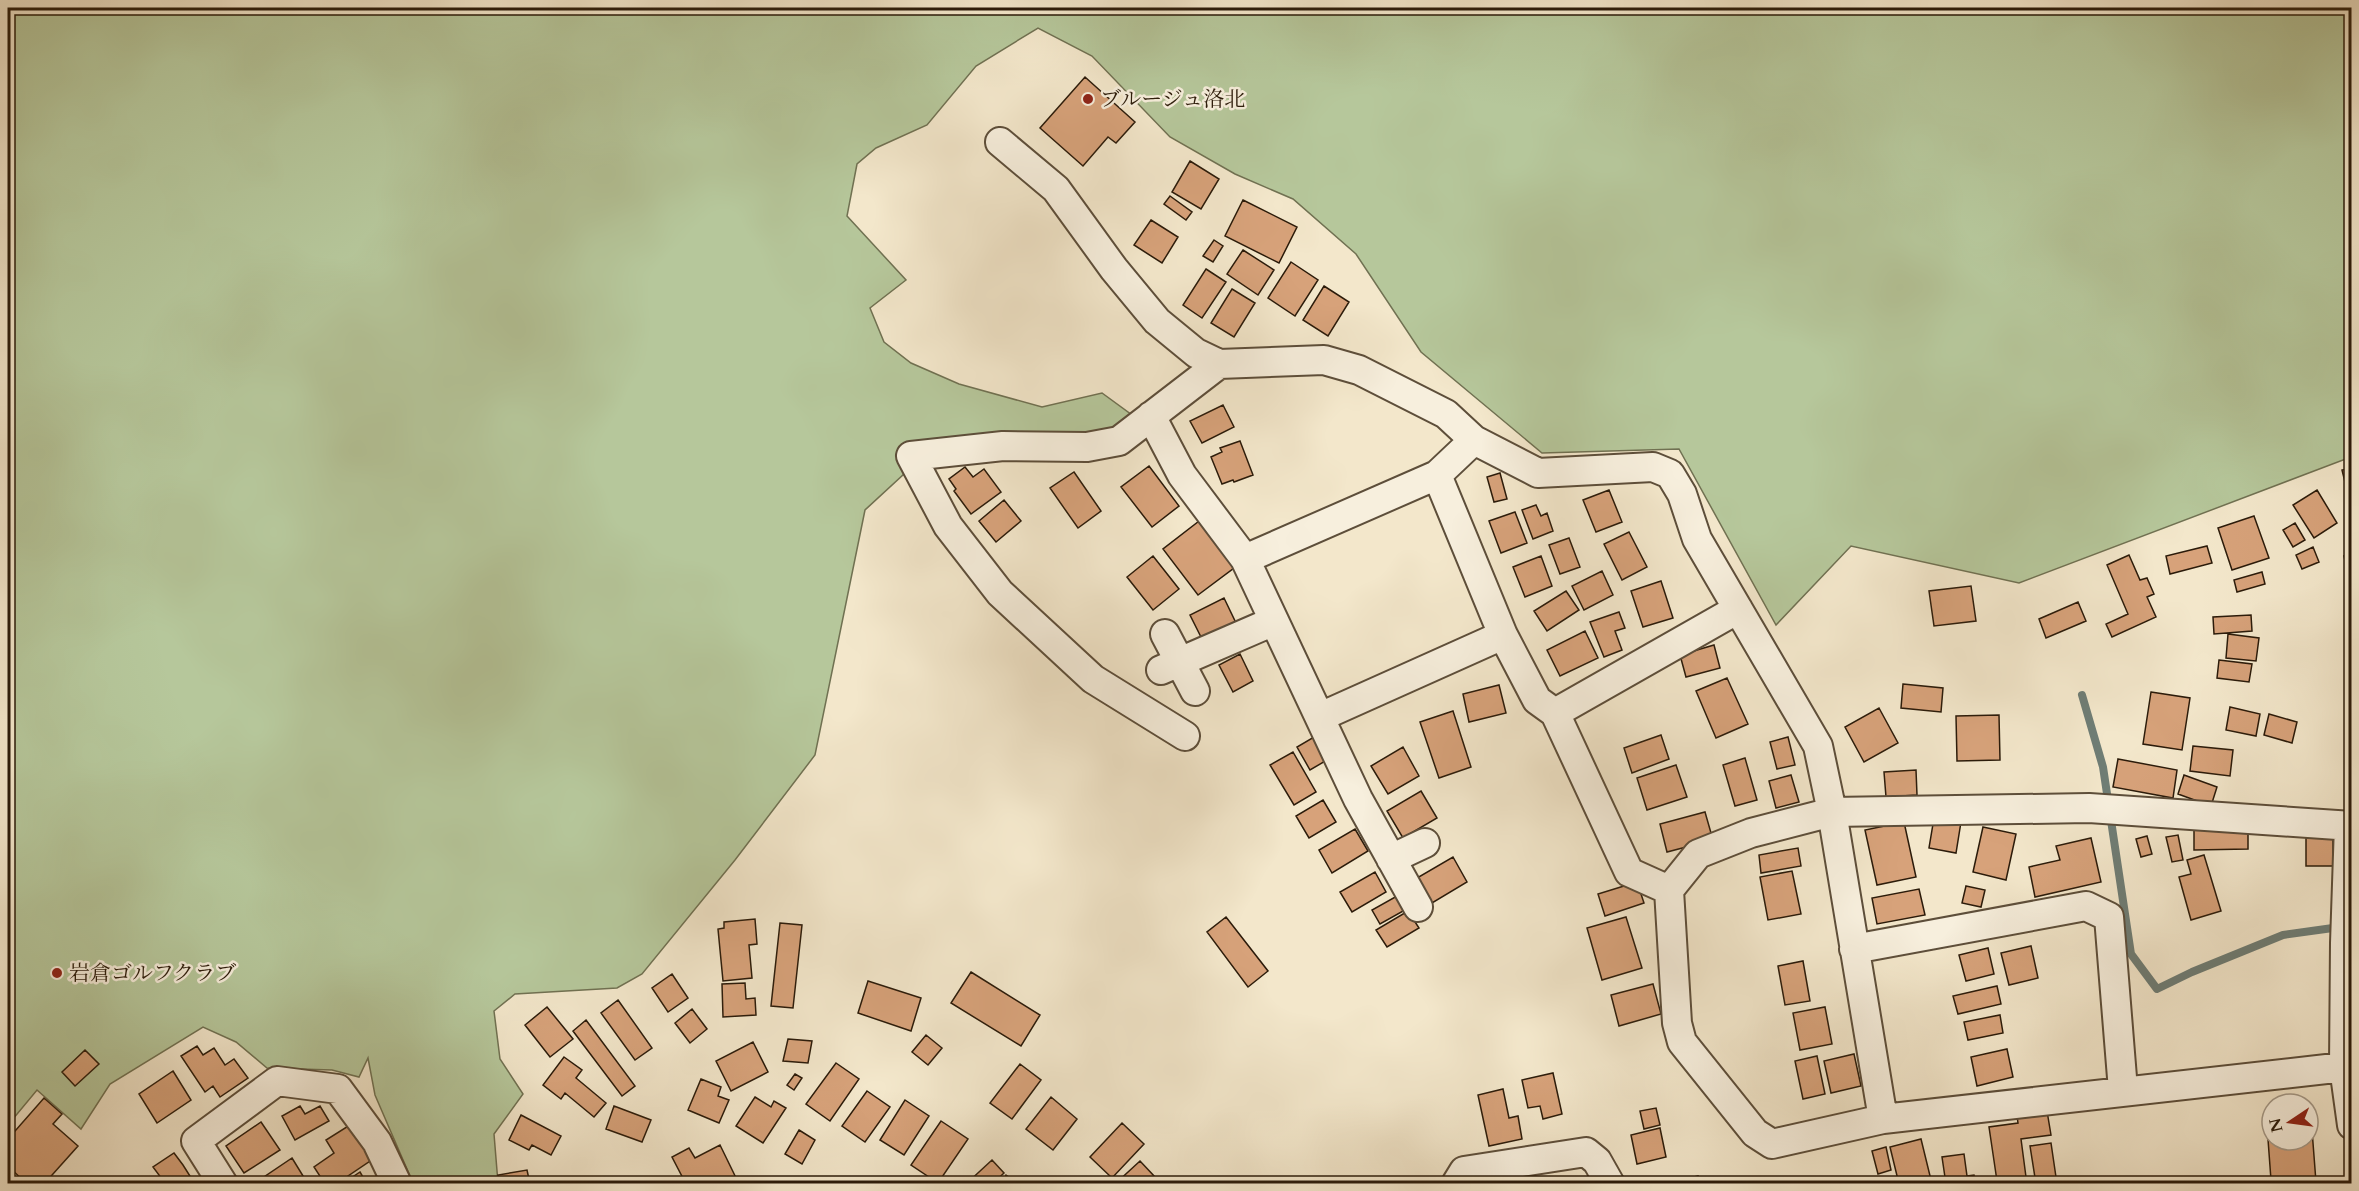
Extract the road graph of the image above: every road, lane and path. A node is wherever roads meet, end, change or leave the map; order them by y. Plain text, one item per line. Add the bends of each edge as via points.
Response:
1 (1000, 142) dead end
2 (1219, 364) junction
3 (1150, 416) junction
4 (1474, 440) junction
5 (1437, 475) junction
6 (1245, 559) junction
7 (1738, 609) junction
8 (1274, 621) junction
9 (1165, 634) dead end
10 (1503, 635) junction
11 (1170, 666) junction
12 (1195, 691) dead end
13 (1555, 713) junction
14 (1320, 717) junction
15 (1185, 736) dead end
16 (1832, 812) junction
17 (2350, 826) edge
18 (1425, 843) dead end
19 (1391, 860) junction
20 (1670, 890) junction
21 (1418, 907) dead end
22 (1854, 949) junction
23 (2348, 954) edge
24 (2344, 1067) junction
25 (2122, 1090) junction
26 (1883, 1119) junction
27 (2352, 1125) edge
28 (223, 1184) edge
29 (397, 1184) edge
30 (1456, 1184) edge
31 (1610, 1184) edge

1 - 2 street via 1056,189 1157,321 1196,353
2 - 3 street
2 - 4 street via 1324,360 1359,370 1446,414
3 - 6 street via 1182,474
3 - 15 street via 1119,441 1087,447 1003,446 911,456 948,526 1000,593 1093,679
4 - 5 street
4 - 7 street via 1538,473 1653,467 1670,474 1682,494 1697,539
5 - 6 street
5 - 10 street
6 - 8 street
7 - 13 street
7 - 16 street via 1818,746
8 - 11 street
8 - 14 street
9 - 11 street
10 - 13 street via 1537,700
10 - 14 street
11 - 12 street
13 - 20 street via 1629,872
14 - 19 street
16 - 17 street via 2089,808
16 - 20 street via 1751,833 1698,854
16 - 22 street
17 - 23 street
18 - 19 street
19 - 21 street
20 - 26 street via 1677,1023 1682,1042 1755,1133 1773,1144
22 - 25 street via 2086,906 2109,917
22 - 26 street
23 - 24 street
24 - 25 street
24 - 27 street
25 - 26 street
28 - 29 street via 196,1141 277,1081 338,1089 377,1142
30 - 31 street via 1464,1171 1586,1152 1597,1161

